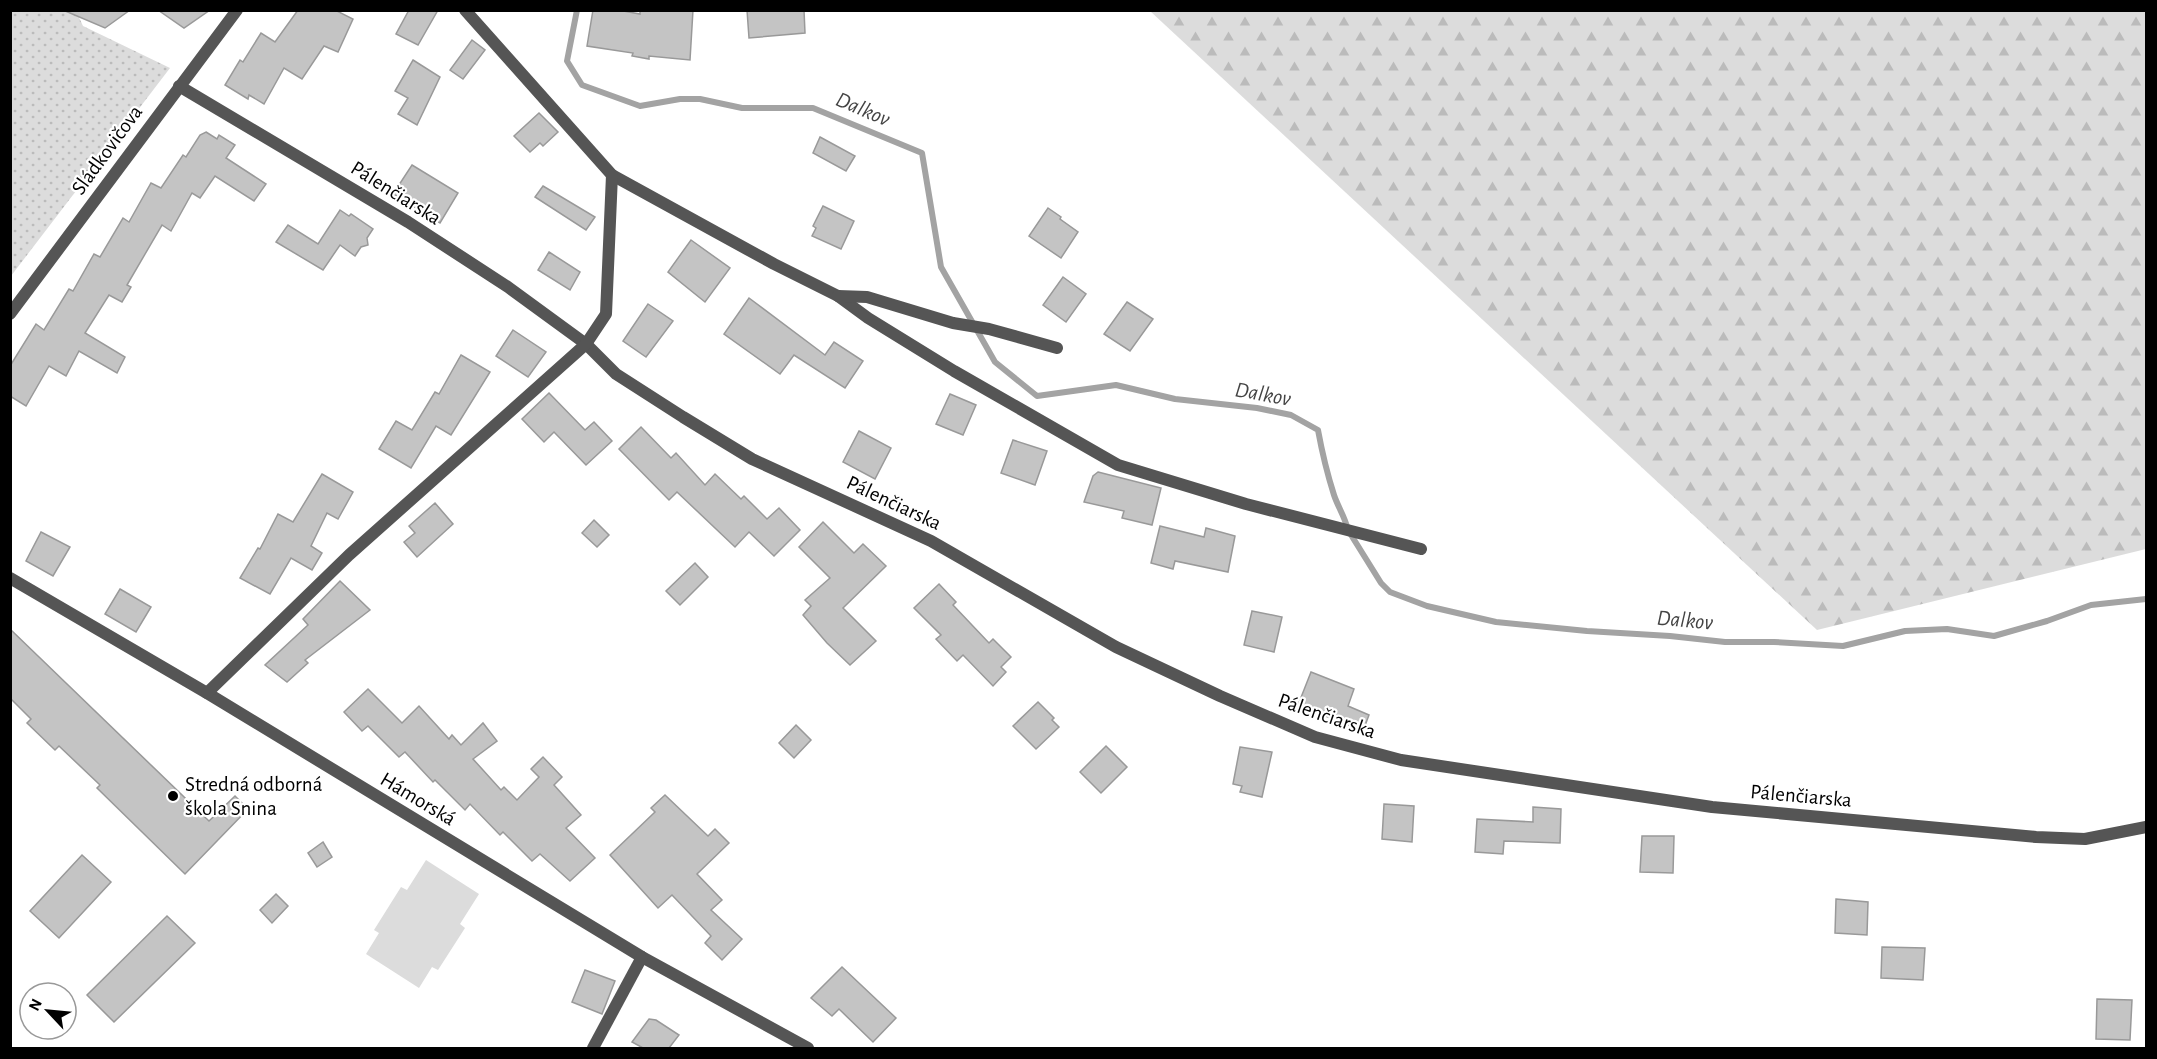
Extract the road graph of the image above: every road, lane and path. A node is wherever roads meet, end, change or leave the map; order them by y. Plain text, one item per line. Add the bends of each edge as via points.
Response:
1 (237, 10) edge
2 (465, 10) edge
3 (179, 86) junction
4 (612, 176) junction
5 (838, 296) junction
6 (10, 314) edge
7 (586, 344) junction
8 (1057, 348) dead end
9 (1421, 549) dead end
10 (10, 578) edge
11 (207, 693) junction
12 (2146, 827) edge
13 (642, 957) junction
14 (593, 1048) edge
15 (808, 1048) edge

1 - 3 street, Sládkovičova
2 - 4 street
3 - 6 street, Sládkovičova
3 - 7 street, Pálenčiarska via 408,222
4 - 5 street
4 - 7 street via 606,314
5 - 8 street via 867,297
5 - 9 street via 954,371 1118,465 1246,504
7 - 11 street via 349,555
7 - 12 street, Pálenčiarska via 616,374 752,459 931,541 1116,647 1315,737 1401,760 1712,807 2036,837 2085,839
10 - 11 street, Hámorská
11 - 13 street, Hámorská
13 - 14 street
13 - 15 street, Hámorská

